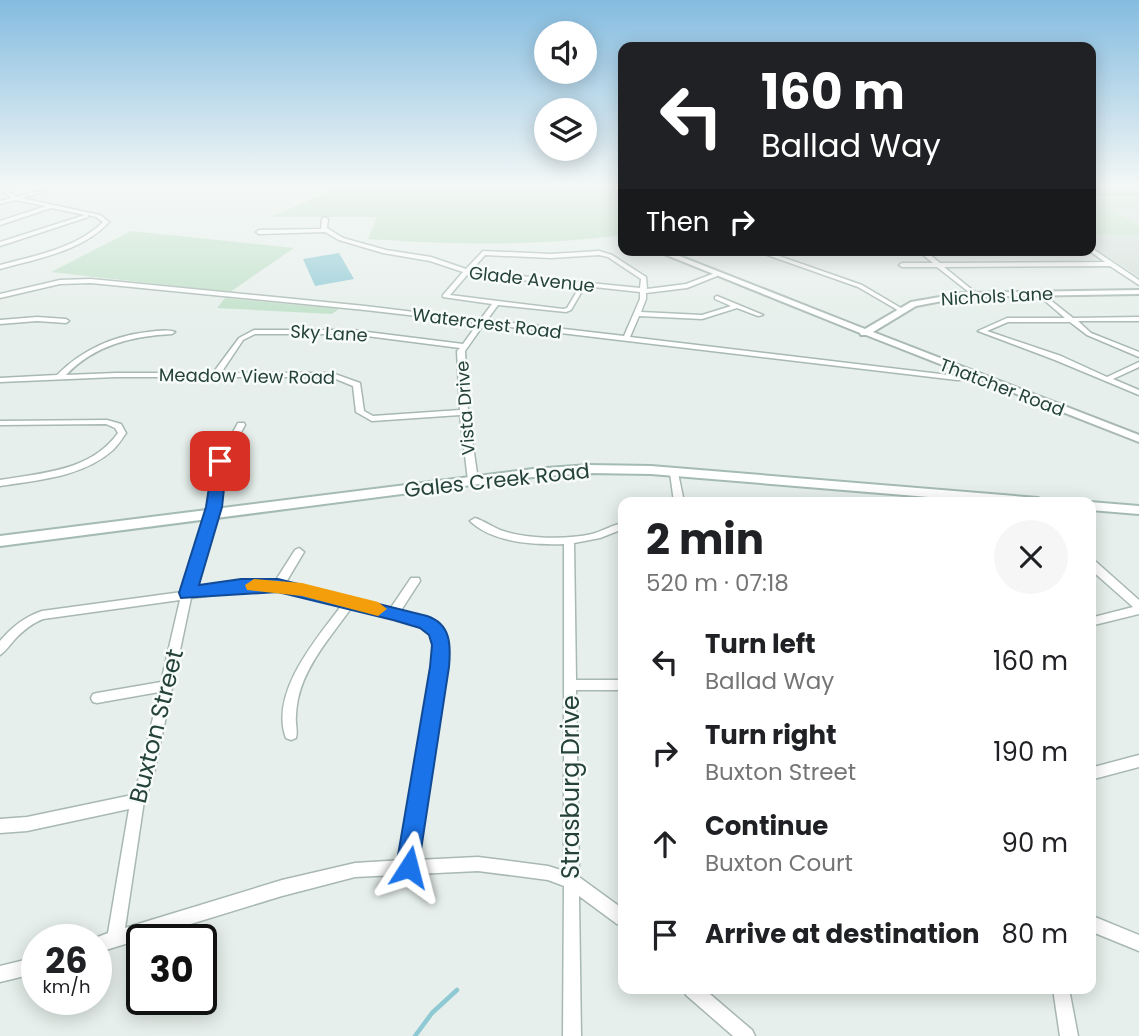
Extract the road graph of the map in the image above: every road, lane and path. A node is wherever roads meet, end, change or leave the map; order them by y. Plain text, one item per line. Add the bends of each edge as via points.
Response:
1 (30, 234) edge
2 (86, 234) edge
3 (333, 234) edge
4 (0, 244) edge
5 (1096, 253) edge
6 (671, 256) edge
7 (773, 256) edge
8 (928, 256) edge
9 (938, 264) junction
10 (1112, 264) junction
11 (902, 265) dead end
12 (0, 267) edge
13 (465, 272) junction
14 (715, 275) junction
15 (1139, 283) edge
16 (583, 285) junction
17 (644, 291) junction
18 (1139, 292) edge
19 (1039, 293) junction
20 (974, 294) junction
21 (0, 296) edge
22 (718, 298) dead end
23 (495, 304) junction
24 (737, 306) junction
25 (903, 311) junction
26 (637, 313) junction
27 (760, 315) dead end
28 (1139, 319) edge
29 (1070, 320) junction
30 (66, 321) dead end
31 (0, 322) edge
32 (480, 322) junction
33 (172, 332) dead end
34 (864, 333) junction
35 (626, 339) junction
36 (463, 346) junction
37 (1139, 355) edge
38 (1139, 364) edge
39 (216, 374) junction
40 (60, 377) junction
41 (975, 377) junction
42 (1108, 379) junction
43 (0, 380) edge
44 (1139, 393) edge
45 (464, 411) junction
46 (0, 423) edge
47 (241, 425) dead end
48 (1139, 439) edge
49 (674, 472) junction
50 (473, 481) junction
51 (0, 483) edge
52 (678, 497) edge
53 (977, 497) edge
54 (1096, 506) edge
55 (1139, 510) edge
56 (210, 516) junction
57 (475, 521) dead end
58 (618, 528) edge
59 (569, 539) junction
60 (0, 541) edge
61 (299, 552) dead end
62 (1096, 569) edge
63 (415, 581) dead end
64 (278, 586) junction
65 (187, 593) junction
66 (349, 603) junction
67 (1139, 608) edge
68 (393, 613) junction
69 (1096, 620) edge
70 (0, 650) edge
71 (570, 685) junction
72 (618, 685) edge
73 (167, 686) junction
74 (97, 698) dead end
75 (291, 734) dead end
76 (1137, 765) edge
77 (1096, 773) edge
78 (137, 801) junction
79 (0, 827) edge
80 (409, 867) junction
81 (571, 881) junction
82 (618, 914) edge
83 (1096, 925) edge
84 (115, 939) junction
85 (112, 940) edge
86 (1139, 943) edge
87 (21, 969) edge
88 (0, 974) edge
89 (698, 994) edge
90 (1062, 994) edge
91 (572, 1036) edge
92 (746, 1036) edge
93 (1069, 1036) edge

1 - 4 street
2 - 12 street via 57,250
3 - 13 street, Glade Avenue
5 - 10 street
6 - 14 street, Thatcher Road
7 - 25 street via 860,286
8 - 9 street
9 - 10 street
9 - 11 street
9 - 20 street
10 - 15 street
13 - 16 street, Glade Avenue
13 - 17 street via 487,252 599,253 639,273
13 - 23 street via 445,297
14 - 17 street, Glade Avenue via 687,286
14 - 34 street, Thatcher Road
16 - 17 street, Glade Avenue
16 - 23 street via 567,311
17 - 26 street
18 - 19 street, Nichols Lane
19 - 20 street, Nichols Lane
19 - 29 street
20 - 25 street, Nichols Lane via 926,300
21 - 32 street, Watercrest Road via 41,285 91,281
22 - 24 street
23 - 32 street, Vista Drive
24 - 26 street via 702,317
24 - 27 street
25 - 34 street, Nichols Lane
26 - 35 street
28 - 29 street
29 - 37 street via 1095,337
29 - 42 street via 1007,320 981,331
30 - 31 street
32 - 35 street, Watercrest Road
32 - 36 street, Vista Drive
33 - 40 street via 140,335 90,352
34 - 41 street, Thatcher Road
35 - 41 street, Watercrest Road
36 - 39 street, Sky Lane via 332,331 254,332 241,339
36 - 45 street, Vista Drive
38 - 42 street
39 - 40 street, Meadow View Road
39 - 45 street, Meadow View Road via 344,378 358,385 360,412 372,419
40 - 43 street, Meadow View Road
41 - 48 street, Thatcher Road
42 - 44 street
45 - 50 street, Vista Drive
46 - 51 street via 107,422 121,428 115,444 88,463
47 - 56 street, Buxton Street via 218,467 217,495
49 - 50 main road, Gales Creek Road via 578,469
49 - 52 street
49 - 53 main road, Gales Creek Road
50 - 56 main road, Gales Creek Road
54 - 55 main road
56 - 60 main road, Gales Creek Road
56 - 65 street, Buxton Street
57 - 59 street via 510,538
58 - 59 street
59 - 71 street, Strasburg Drive
61 - 64 street
62 - 67 street
63 - 68 street
64 - 65 street via 241,585
64 - 66 street
65 - 70 street via 28,620
65 - 73 street, Buxton Street
66 - 68 street
66 - 75 street via 293,693 287,716
67 - 69 street
68 - 80 street via 427,623 437,631 442,645
71 - 72 street
71 - 81 street, Strasburg Drive
73 - 74 street
73 - 78 street, Buxton Street
76 - 77 street
78 - 79 street
78 - 84 street, Buxton Street
80 - 81 street via 478,864 548,873
80 - 84 street via 340,872
81 - 82 street
81 - 91 street, Strasburg Drive
83 - 86 street
84 - 85 street
87 - 88 street
89 - 92 street
90 - 93 street

